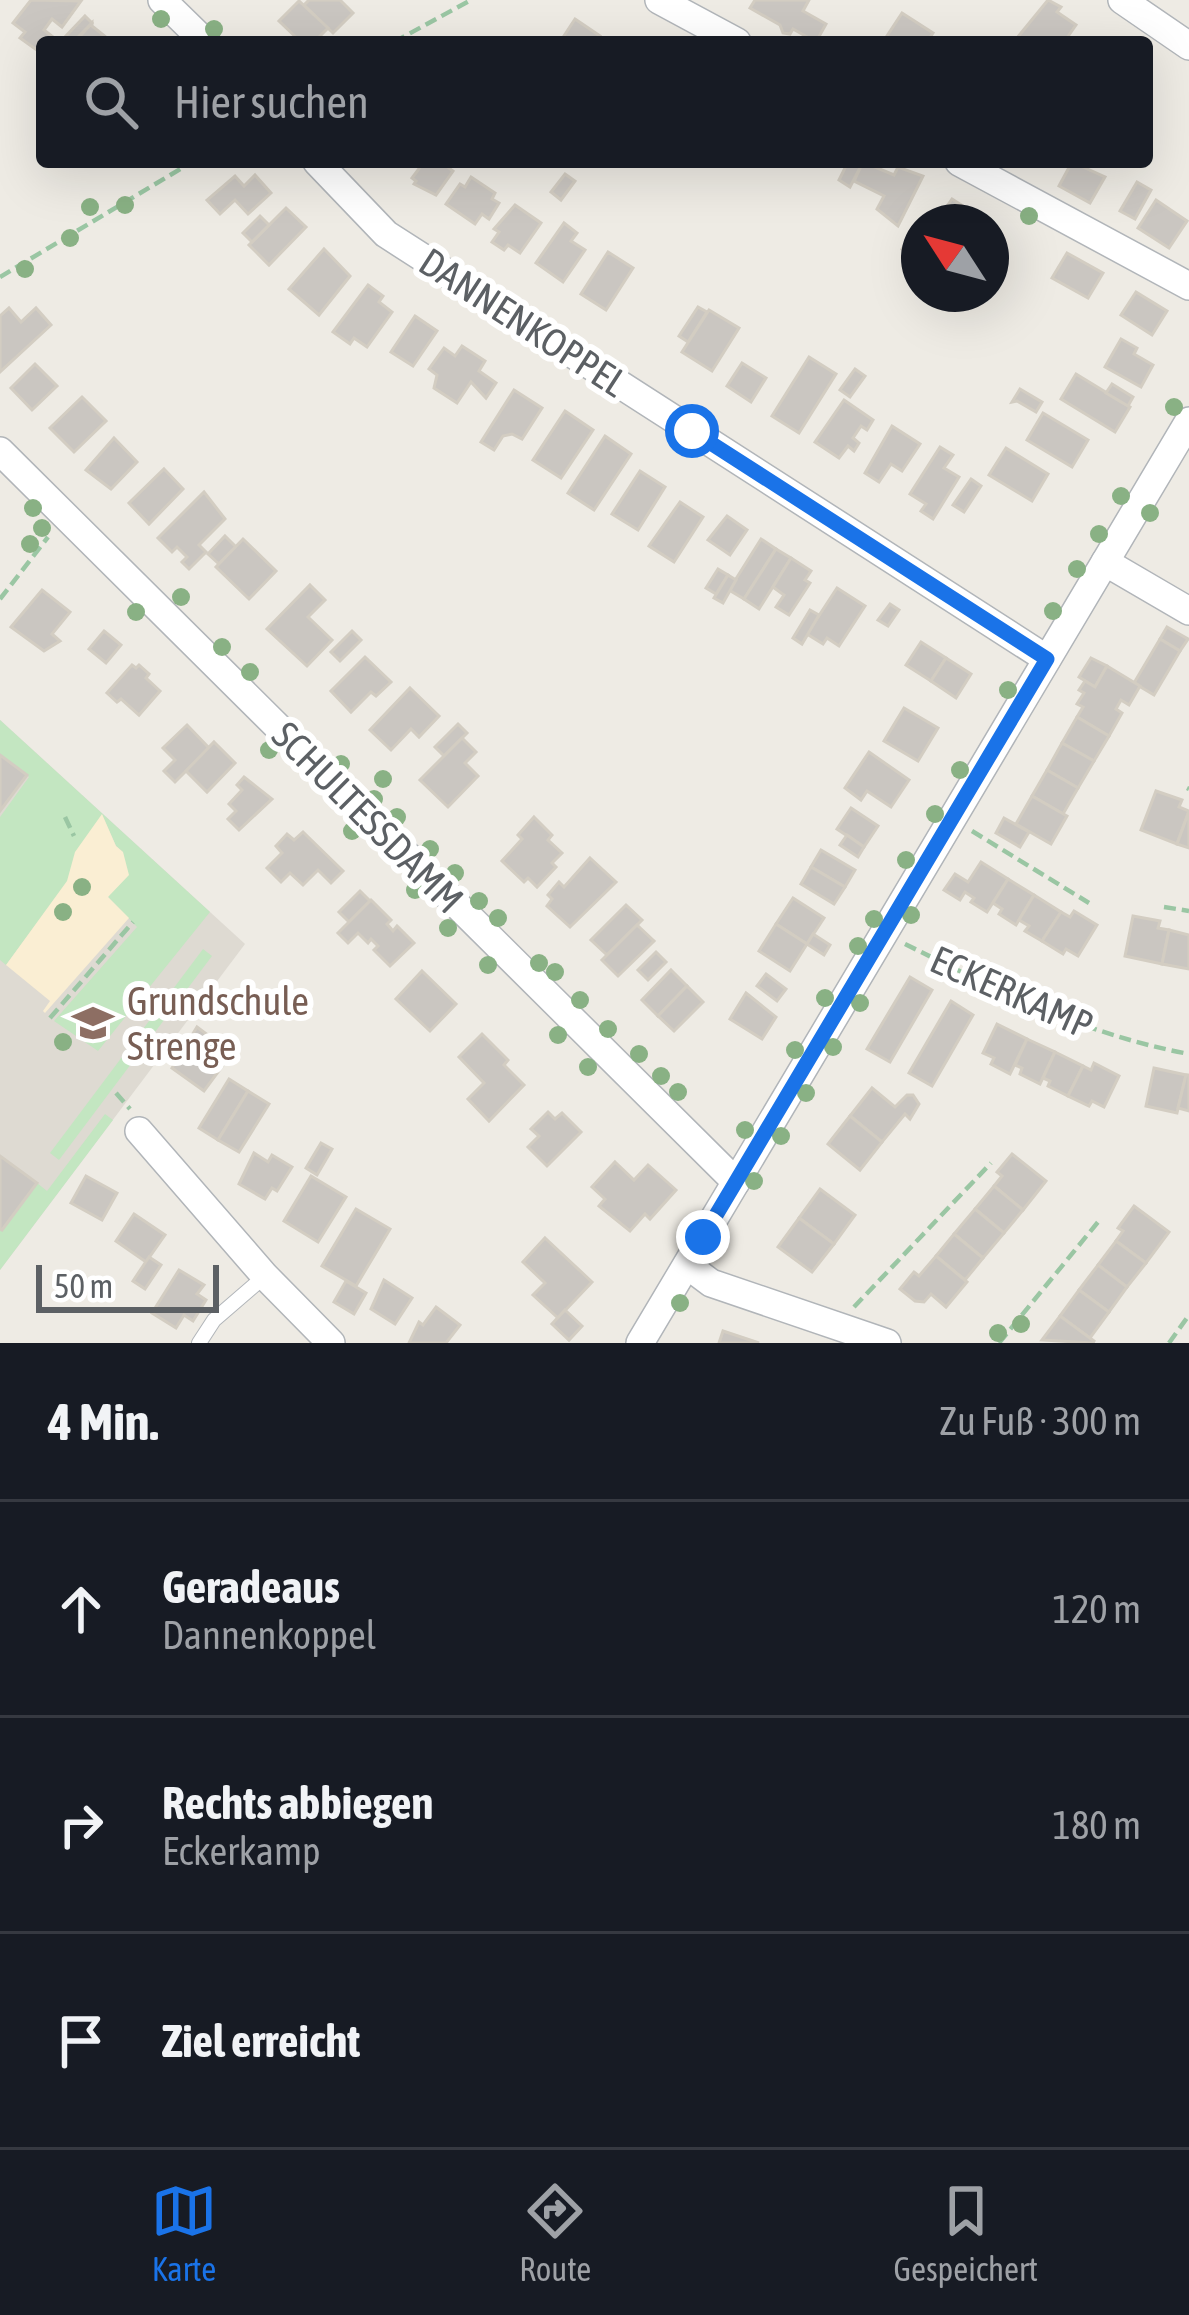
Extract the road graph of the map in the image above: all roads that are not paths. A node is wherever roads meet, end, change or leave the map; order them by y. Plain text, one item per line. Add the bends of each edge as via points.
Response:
1 (162, 0) edge
2 (659, 0) edge
3 (1122, 0) edge
4 (199, 36) edge
5 (726, 36) edge
6 (1189, 46) edge
7 (322, 168) edge
8 (970, 168) edge
9 (1189, 286) edge
10 (1189, 421) edge
11 (0, 451) edge
12 (1105, 562) junction
13 (1189, 611) edge
14 (1047, 659) junction
15 (139, 1131) dead end
16 (736, 1182) junction
17 (686, 1264) junction
18 (265, 1276) junction
19 (199, 1343) edge
20 (331, 1343) edge
21 (640, 1343) edge
22 (887, 1343) edge

1 - 4 street
2 - 5 street
3 - 6 street
7 - 14 street, DANNENKOPPEL via 386,234
8 - 9 street
10 - 12 street, ECKERKAMP
11 - 16 street, SCHULTESSDAMM
12 - 13 street
12 - 14 street, ECKERKAMP
14 - 16 street, ECKERKAMP
15 - 18 street
16 - 17 street, ECKERKAMP
17 - 21 street, ECKERKAMP
17 - 22 street via 711,1283
18 - 19 lane
18 - 20 street

